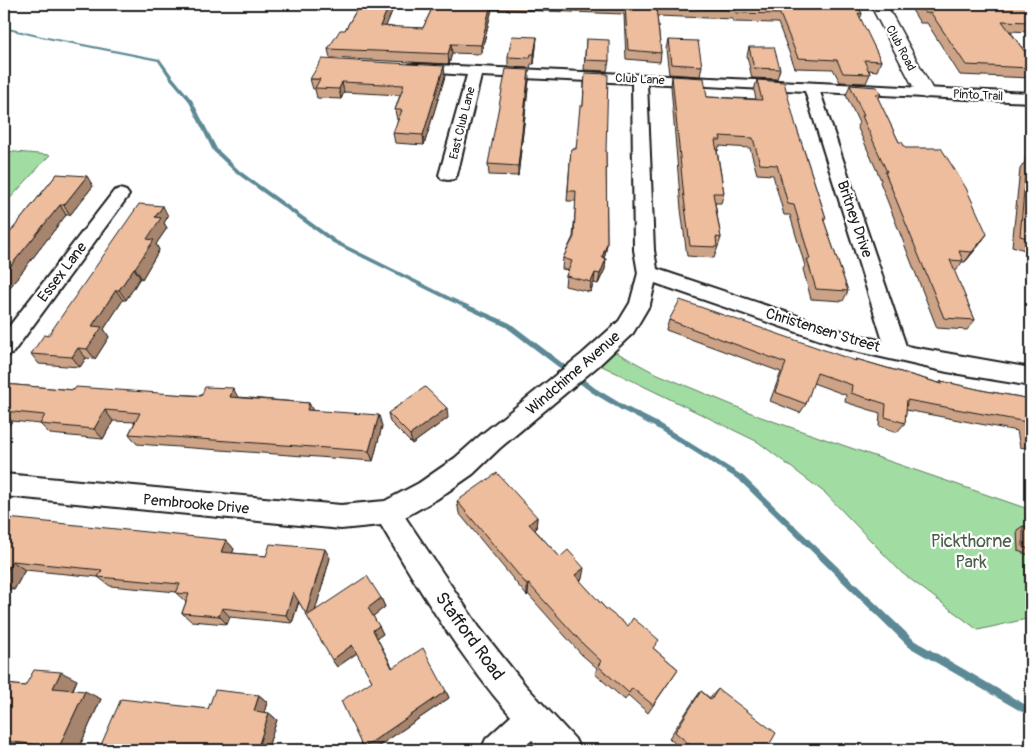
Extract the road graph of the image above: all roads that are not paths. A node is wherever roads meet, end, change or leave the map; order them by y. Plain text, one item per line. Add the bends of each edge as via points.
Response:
1 (878, 4) edge
2 (401, 67) edge
3 (475, 71) junction
4 (639, 79) junction
5 (811, 86) junction
6 (925, 92) junction
7 (1031, 97) edge
8 (448, 175) dead end
9 (120, 196) dead end
10 (648, 273) junction
11 (4, 348) edge
12 (898, 353) junction
13 (1031, 377) edge
14 (4, 485) edge
15 (388, 513) junction
16 (532, 719) junction
17 (497, 750) edge
18 (564, 750) edge

1 - 6 street, Club Road
2 - 3 street, Club Lane
3 - 4 street, Club Lane
3 - 8 street, East Club Lane
4 - 5 street, Club Lane
4 - 10 street, Windchime Avenue via 644,250
5 - 6 street, Club Lane
5 - 12 street, Britney Drive
6 - 7 street, Pinto Trail
9 - 11 street, Essex Lane
10 - 12 street, Christensen Street via 846,341
10 - 15 street, Windchime Avenue via 640,304 626,327 464,466
12 - 13 street, Christensen Street
14 - 15 street, Pembrooke Drive via 341,517
15 - 16 street, Stafford Road via 418,565
16 - 17 street
16 - 18 street, Stafford Road

